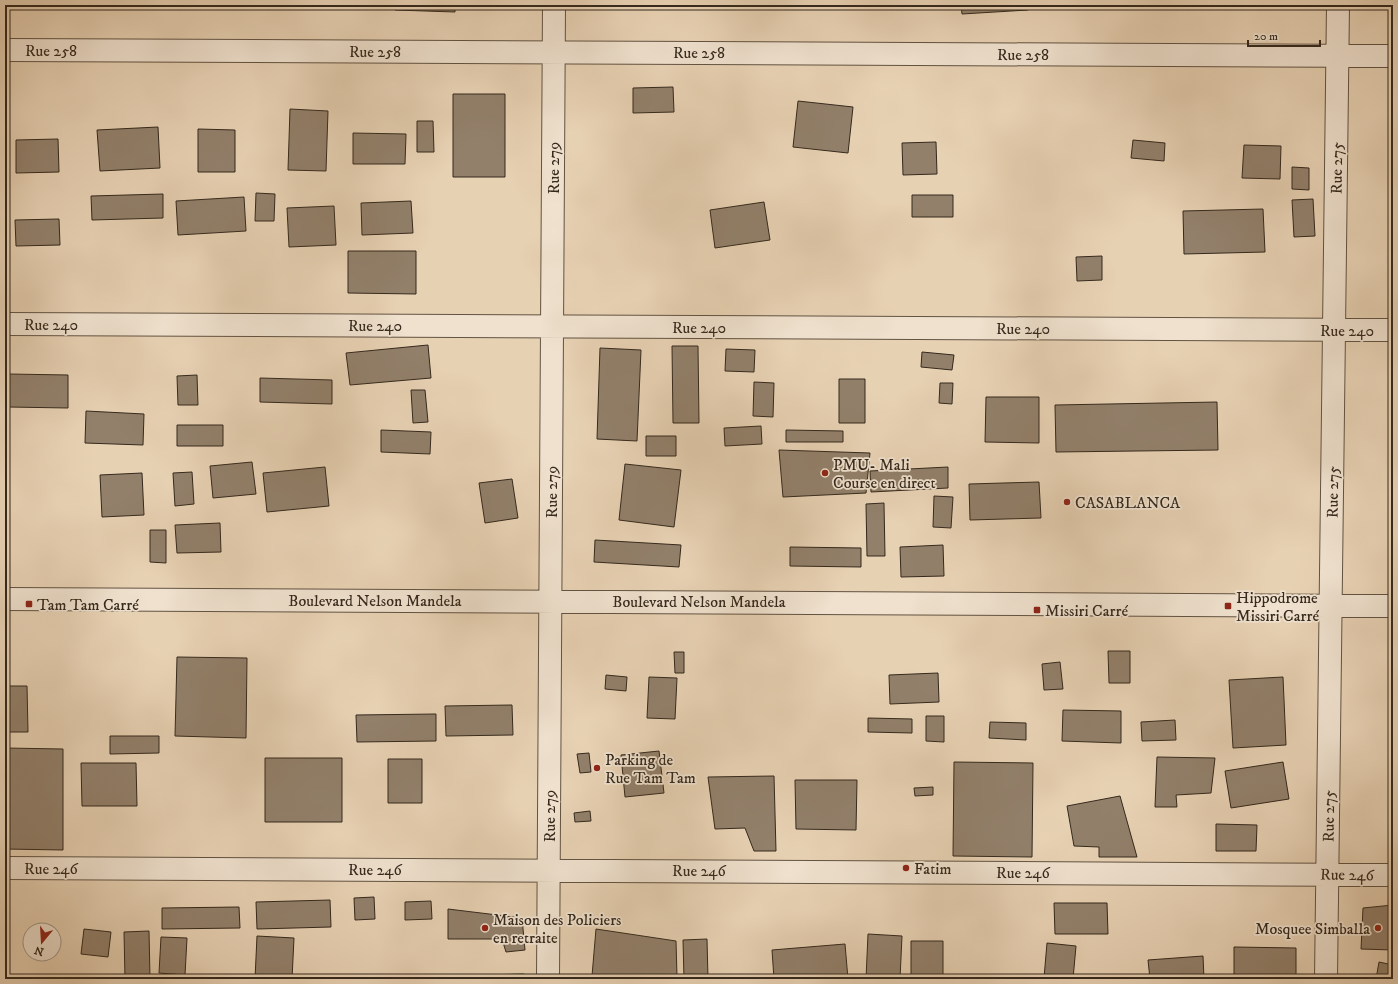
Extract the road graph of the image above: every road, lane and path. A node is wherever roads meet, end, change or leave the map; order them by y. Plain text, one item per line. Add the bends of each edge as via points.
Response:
1 (554, 5) edge
2 (1338, 5) edge
3 (5, 50) edge
4 (554, 52) junction
5 (1338, 56) junction
6 (1393, 56) edge
7 (5, 324) edge
8 (552, 326) junction
9 (1334, 330) junction
10 (1393, 330) edge
11 (5, 599) edge
12 (550, 601) junction
13 (1331, 605) junction
14 (1393, 606) edge
15 (5, 868) edge
16 (549, 870) junction
17 (1327, 874) junction
18 (1393, 874) edge
19 (548, 979) edge
20 (1326, 979) edge

1 - 4 street, Rue 279
2 - 5 street, Rue 275
3 - 4 street, Rue 258
4 - 5 street, Rue 258
4 - 8 street, Rue 279
5 - 6 street, Rue 258
5 - 9 street, Rue 275
7 - 8 street, Rue 240
8 - 9 street, Rue 240
8 - 12 street, Rue 279
9 - 10 street, Rue 240
9 - 13 street, Rue 275
11 - 12 street, Boulevard Nelson Mandela
12 - 13 street, Boulevard Nelson Mandela
12 - 16 street, Rue 279
13 - 14 street, Boulevard Nelson Mandela
13 - 17 street, Rue 275
15 - 16 street, Rue 246
16 - 17 street, Rue 246
16 - 19 street, Rue 279
17 - 18 street, Rue 246
17 - 20 street, Rue 275

